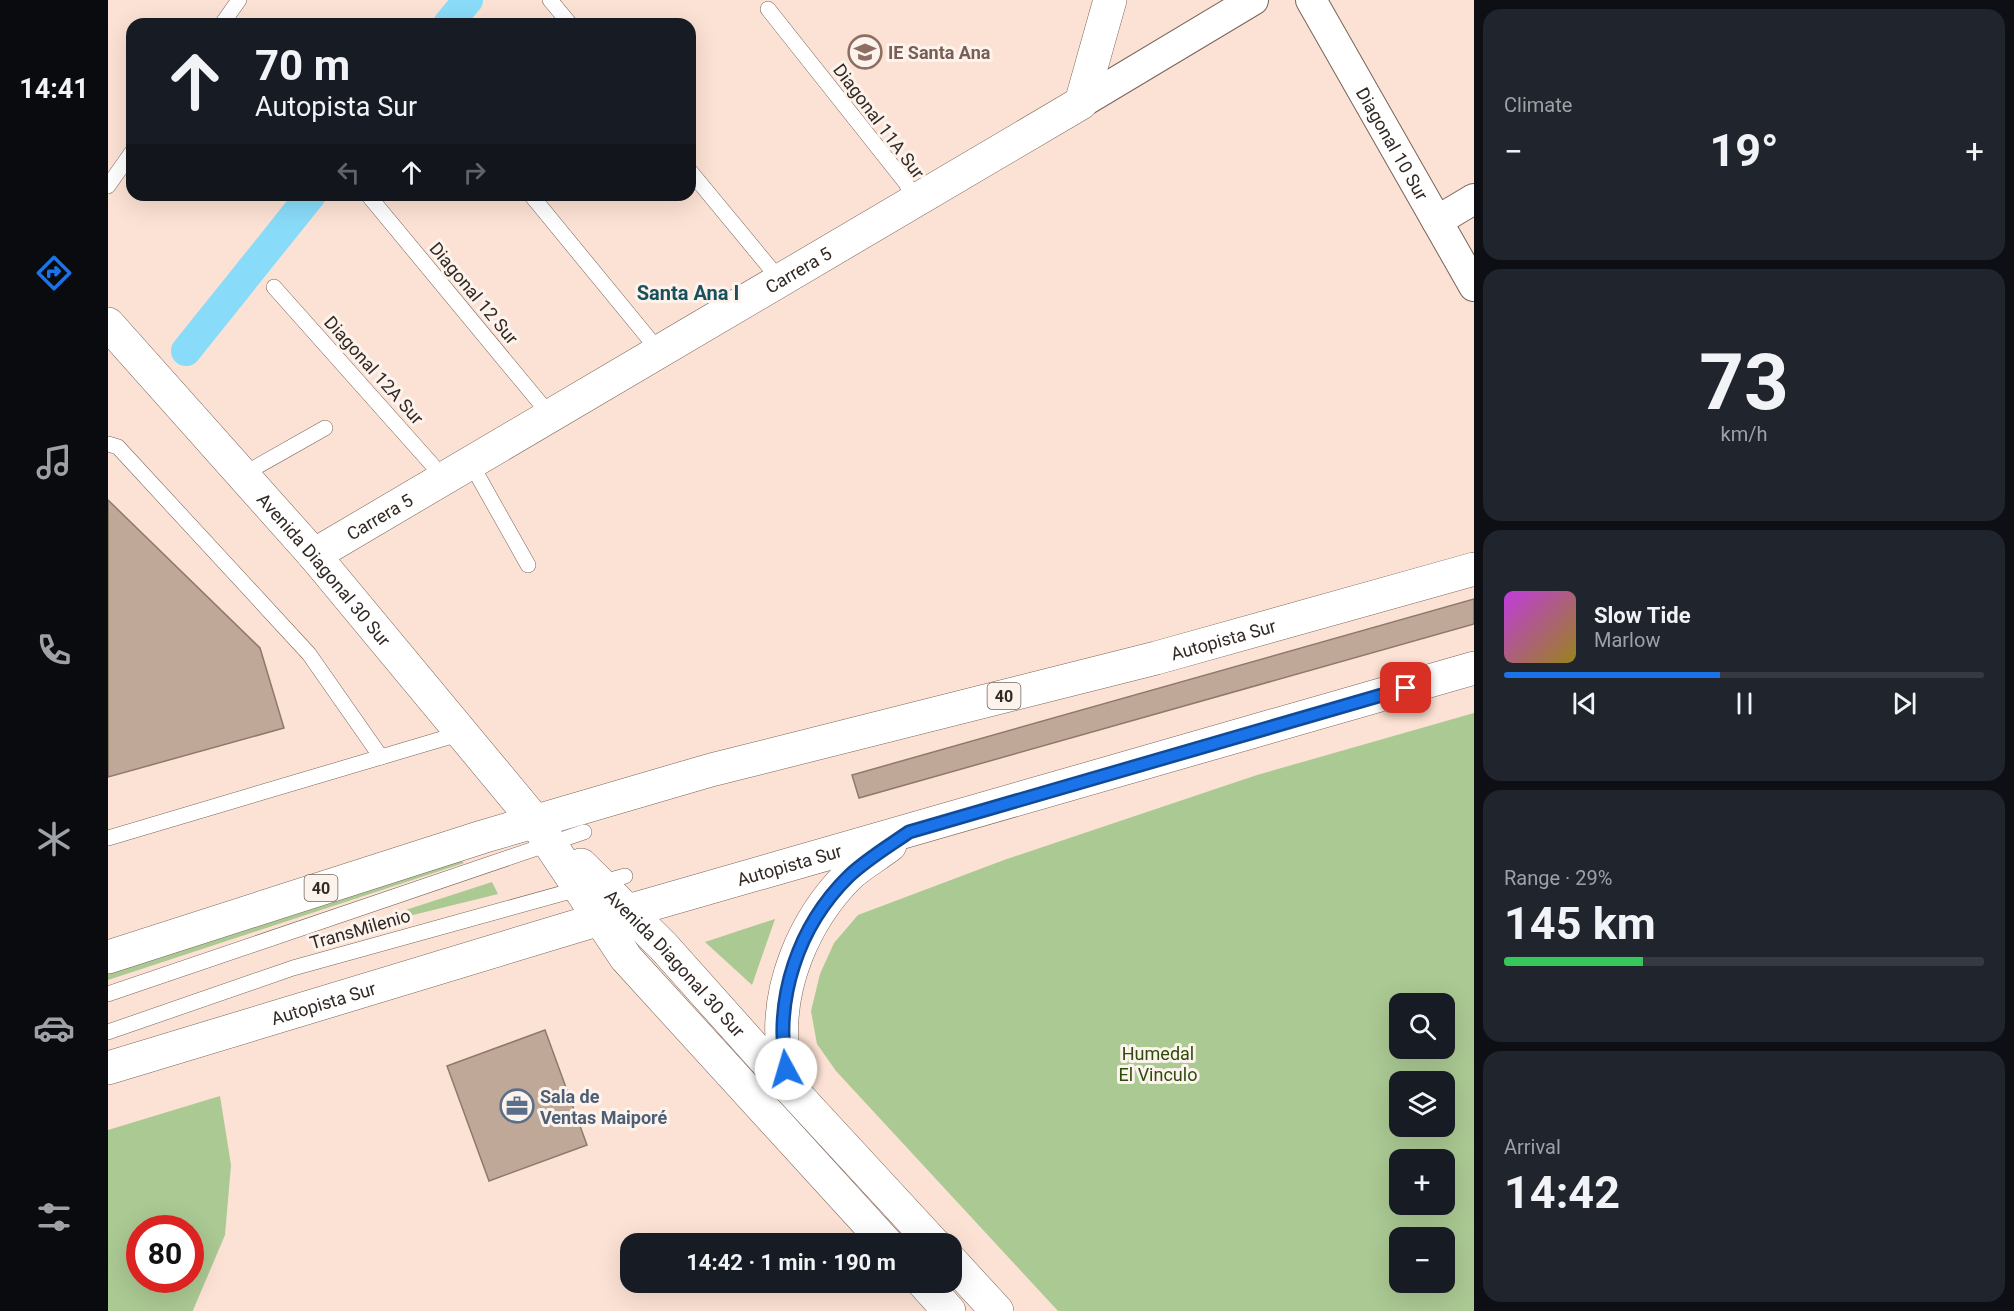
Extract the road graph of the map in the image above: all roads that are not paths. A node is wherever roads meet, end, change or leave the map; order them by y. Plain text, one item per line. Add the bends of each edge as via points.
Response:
1 (239, 0) edge
2 (550, 0) edge
3 (1110, 0) edge
4 (1253, 0) edge
5 (1311, 0) edge
6 (768, 9) dead end
7 (226, 18) edge
8 (565, 18) edge
9 (1081, 103) junction
10 (126, 160) edge
11 (696, 178) edge
12 (108, 186) edge
13 (1474, 199) edge
14 (373, 201) edge
15 (536, 201) edge
16 (914, 201) junction
17 (1437, 221) junction
18 (780, 280) junction
19 (1474, 286) edge
20 (274, 287) dead end
21 (108, 324) edge
22 (659, 351) junction
23 (550, 415) junction
24 (325, 428) dead end
25 (108, 444) edge
26 (457, 470) junction
27 (242, 475) junction
28 (314, 555) junction
29 (528, 565) dead end
30 (1474, 569) edge
31 (1474, 668) edge
32 (462, 733) junction
33 (381, 757) junction
34 (909, 832) junction
35 (556, 835) junction
36 (108, 838) edge
37 (601, 882) junction
38 (614, 915) junction
39 (108, 957) edge
40 (108, 994) edge
41 (108, 1032) edge
42 (108, 1068) edge
43 (790, 1088) junction
44 (877, 1233) edge
45 (924, 1233) edge
46 (962, 1273) edge
47 (933, 1293) edge
48 (949, 1311) edge
49 (997, 1311) edge

1 - 7 lane
2 - 8 lane
3 - 9 main road
4 - 9 street, Carrera 5
5 - 17 street, Diagonal 10 Sur
6 - 16 lane, Diagonal 11A Sur via 906,183
9 - 16 main road, Carrera 5
10 - 12 lane
11 - 18 lane
13 - 17 street
14 - 23 lane, Diagonal 12 Sur
15 - 22 lane
16 - 18 main road, Carrera 5
17 - 19 street, Diagonal 10 Sur
18 - 22 main road, Carrera 5
20 - 26 lane, Diagonal 12A Sur
21 - 27 main road, Avenida Diagonal 30 Sur
22 - 23 main road, Carrera 5
23 - 26 main road, Carrera 5
24 - 27 lane
25 - 33 lane via 118,447 309,654
26 - 28 main road, Carrera 5
26 - 29 lane, Diagonal 12A Sur
27 - 28 main road, Avenida Diagonal 30 Sur
28 - 32 main road, Avenida Diagonal 30 Sur
30 - 35 main road, Autopista Sur / 40 via 1156,658 722,767
31 - 34 main road, Autopista Sur
32 - 33 lane
32 - 35 main road, Avenida Diagonal 30 Sur
33 - 36 lane
34 - 38 main road, Autopista Sur
34 - 43 main road via 850,874 804,937 790,973 783,1011 783,1050
35 - 37 main road, Avenida Diagonal 30 Sur
35 - 39 main road, Autopista Sur / 40
35 - 40 lane, TransMilenio
37 - 38 main road, Avenida Diagonal 30 Sur
37 - 41 lane, TransMilenio via 293,968
38 - 42 main road, Autopista Sur
38 - 43 main road, Avenida Diagonal 30 Sur via 663,946
38 - 44 main road, Avenida Diagonal 30 Sur via 626,958
43 - 45 main road, Avenida Diagonal 30 Sur
46 - 49 main road
47 - 48 main road

